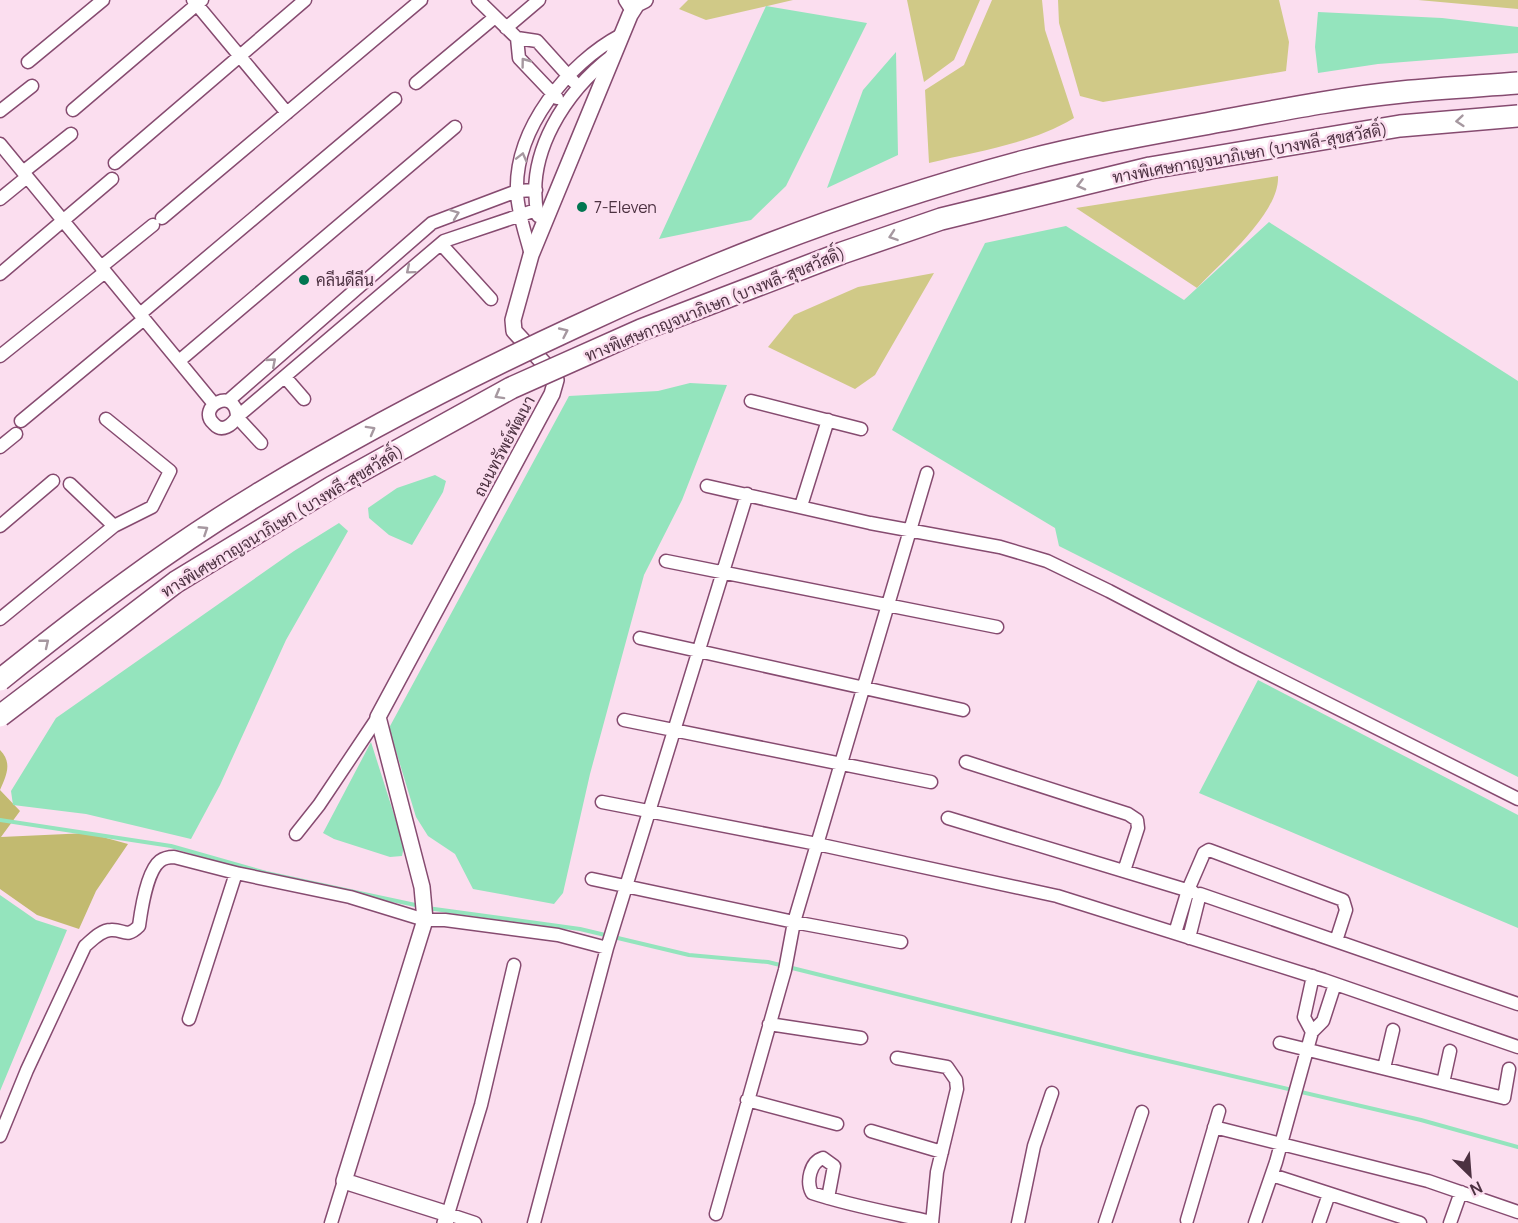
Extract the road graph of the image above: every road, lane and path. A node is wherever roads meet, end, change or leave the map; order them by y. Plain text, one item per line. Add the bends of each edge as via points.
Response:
1 (103, 0) edge
2 (305, 0) edge
3 (421, 0) edge
4 (478, 0) edge
5 (539, 0) edge
6 (645, 0) edge
7 (197, 2) edge
8 (628, 6) edge
9 (495, 17) junction
10 (506, 28) junction
11 (621, 35) junction
12 (517, 38) junction
13 (613, 55) junction
14 (239, 56) junction
15 (28, 62) dead end
16 (569, 75) junction
17 (416, 83) dead end
18 (1518, 83) edge
19 (32, 86) dead end
20 (578, 87) junction
21 (553, 94) junction
22 (396, 99) dead end
23 (565, 105) junction
24 (73, 110) dead end
25 (0, 111) edge
26 (287, 113) junction
27 (1518, 116) edge
28 (455, 127) dead end
29 (71, 134) dead end
30 (0, 144) edge
31 (115, 163) dead end
32 (25, 175) junction
33 (112, 179) dead end
34 (536, 190) junction
35 (517, 191) junction
36 (0, 199) edge
37 (536, 210) junction
38 (520, 214) junction
39 (63, 220) junction
40 (432, 223) junction
41 (541, 232) junction
42 (443, 242) junction
43 (531, 255) junction
44 (103, 269) junction
45 (0, 274) edge
46 (362, 284) junction
47 (376, 299) junction
48 (491, 299) dead end
49 (142, 317) junction
50 (295, 342) junction
51 (0, 356) edge
52 (309, 356) junction
53 (179, 361) junction
54 (285, 377) junction
55 (304, 399) dead end
56 (751, 400) dead end
57 (228, 401) junction
58 (214, 404) junction
59 (237, 417) junction
60 (106, 419) dead end
61 (828, 420) junction
62 (21, 421) dead end
63 (861, 429) dead end
64 (16, 434) dead end
65 (261, 443) dead end
66 (0, 447) edge
67 (927, 473) dead end
68 (53, 481) dead end
69 (70, 484) dead end
70 (707, 486) dead end
71 (747, 494) junction
72 (801, 507) junction
73 (0, 526) edge
74 (114, 526) junction
75 (910, 531) junction
76 (666, 561) dead end
77 (723, 573) junction
78 (888, 607) junction
79 (0, 619) edge
80 (997, 627) dead end
81 (640, 638) dead end
82 (698, 651) junction
83 (0, 680) edge
84 (863, 689) junction
85 (963, 710) dead end
86 (0, 716) edge
87 (378, 717) junction
88 (624, 720) dead end
89 (674, 731) junction
90 (966, 762) dead end
91 (841, 765) junction
92 (931, 782) dead end
93 (1518, 799) edge
94 (602, 802) dead end
95 (650, 813) junction
96 (948, 818) dead end
97 (296, 834) dead end
98 (817, 844) junction
99 (1124, 871) junction
100 (236, 873) junction
101 (592, 879) dead end
102 (626, 887) junction
103 (1188, 890) junction
104 (1200, 894) junction
105 (424, 920) junction
106 (794, 922) junction
107 (1175, 933) junction
108 (1189, 938) junction
109 (610, 940) junction
110 (1336, 941) junction
111 (901, 942) dead end
112 (514, 965) dead end
113 (1313, 976) junction
114 (1335, 984) junction
115 (1518, 1004) edge
116 (189, 1019) dead end
117 (769, 1024) junction
118 (1393, 1030) dead end
119 (1312, 1032) junction
120 (861, 1038) dead end
121 (1280, 1043) dead end
122 (1518, 1047) edge
123 (1307, 1049) junction
124 (1450, 1051) dead end
125 (897, 1058) dead end
126 (1384, 1068) junction
127 (1509, 1069) dead end
128 (1443, 1083) junction
129 (1052, 1093) dead end
130 (747, 1100) junction
131 (1219, 1111) dead end
132 (1142, 1112) dead end
133 (837, 1124) dead end
134 (1215, 1127) junction
135 (872, 1131) dead end
136 (0, 1137) edge
137 (1281, 1143) junction
138 (942, 1152) junction
139 (1272, 1175) junction
140 (344, 1180) junction
141 (1461, 1192) junction
142 (1329, 1194) junction
143 (828, 1198) dead end
144 (1518, 1212) edge
145 (716, 1214) dead end
146 (446, 1218) edge
147 (1385, 1218) edge
148 (1187, 1220) dead end
149 (932, 1222) edge
150 (331, 1223) edge
151 (475, 1223) edge
152 (534, 1223) edge
153 (1018, 1223) edge
154 (1105, 1223) edge
155 (1255, 1223) edge
156 (1319, 1223) edge
157 (1420, 1223) edge
158 (1450, 1223) edge

1 - 15 street
2 - 14 street
3 - 26 street
4 - 9 street
5 - 10 street
6 - 8 street, ถนนทรัพย์พัฒนา
7 - 14 street
7 - 24 street
8 - 11 street, ถนนทรัพย์พัฒนา
9 - 10 street
9 - 17 street
10 - 12 street
11 - 13 street, ถนนทรัพย์พัฒนา
11 - 16 street via 604,44
12 - 16 street via 537,41
21 -> 12 street via 519,58
13 - 20 street
13 - 41 street, ถนนทรัพย์พัฒนา
14 - 26 street
14 - 31 street
16 - 20 street
16 - 21 street
83 -> 18 highway, ทางพิเศษกาญจนาภิเษก (บางพลี-สุขสวัสดิ์), bridge via 72,621 166,555 254,496 320,458 504,360 736,257 838,218 1027,160 1299,106 1400,92
19 - 25 street
20 - 23 street
21 - 23 street
35 -> 21 street via 523,149
22 - 49 street
23 - 34 street via 546,138
26 - 44 street
27 -> 86 highway, ทางพิเศษกาญจนาภิเษก (บางพลี-สุขสวัสดิ์), bridge via 1400,126 1140,170 941,219 652,325 511,388 332,487 176,582
28 - 53 street
29 - 32 street
30 - 32 street
32 - 36 street
32 - 39 street
33 - 39 street
34 - 35 street
34 - 37 street
35 - 38 street
40 -> 35 street
37 - 38 street
37 - 41 street
38 - 42 street
38 - 43 street
39 - 44 street
39 - 45 street
40 - 42 street
40 - 46 street
41 - 43 street, ถนนทรัพย์พัฒนา
42 -> 47 street
42 - 48 street
43 - 87 street, ถนนทรัพย์พัฒนา via 513,320 514,331 556,380 552,394
44 - 49 street
44 - 51 street
46 - 47 street
46 - 50 street
47 - 52 street
49 - 53 street
49 - 62 street
50 - 52 street
57 -> 50 street
52 - 54 street
53 - 58 street
54 - 55 street
54 - 59 street
56 - 61 street
57 - 58 street
57 - 59 street via 237,410
58 - 59 street via 210,417 219,428 227,428
59 - 65 street
60 - 74 street via 170,471 152,507
61 - 63 street
61 - 72 street
64 - 66 street
67 - 75 street
68 - 73 street
69 - 74 street
70 - 71 street
71 - 72 street
71 - 77 street
72 - 75 street
74 - 79 street
75 - 78 street
75 - 93 street via 1000,547 1047,561
76 - 77 street
77 - 78 street
77 - 82 street
78 - 80 street
78 - 84 street
81 - 82 street
82 - 84 street
82 - 89 street
84 - 85 street
84 - 91 street
87 - 97 street
87 - 105 street via 422,887
88 - 89 street
89 - 91 street
89 - 95 street
90 - 99 street via 1137,820
91 - 92 street
91 - 98 street
94 - 95 street
95 - 98 street
95 - 102 street
96 - 99 street
98 - 106 street
98 - 107 street via 1057,896
99 - 103 street
100 - 105 street via 350,897
100 - 116 street
100 - 136 street via 174,856 157,863 139,926 131,933 107,930 86,946
101 - 102 street
102 - 106 street
102 - 109 street
103 - 104 street
103 - 107 street
103 - 110 street via 1204,853 1220,853 1343,900 1346,910
104 - 108 street
104 - 110 street
105 - 109 street
105 - 140 street
106 - 111 street
106 - 117 street
107 - 108 street
108 - 113 street
109 - 152 street
110 - 115 street
112 - 146 street via 481,1105
113 - 114 street
113 - 119 street via 1304,1017
114 - 119 street via 1323,1021
114 - 122 street
117 - 120 street
117 - 130 street
118 - 126 street
119 - 123 street
121 - 123 street
123 - 126 street
123 - 137 street
124 - 128 street
125 - 138 street via 947,1067 953,1074 957,1089
126 - 128 street
127 - 128 street via 1504,1098
129 - 153 street via 1034,1146
130 - 133 street
130 - 145 street
131 - 134 street
132 - 154 street
134 - 137 street
134 - 148 street
135 - 138 street
137 - 139 street
137 - 141 street
138 - 149 street
139 - 142 street
139 - 155 street
140 - 146 street
140 - 150 street
141 - 144 street
141 - 158 street
142 - 147 street
142 - 156 street
143 - 149 street
146 - 151 street
147 - 157 street

